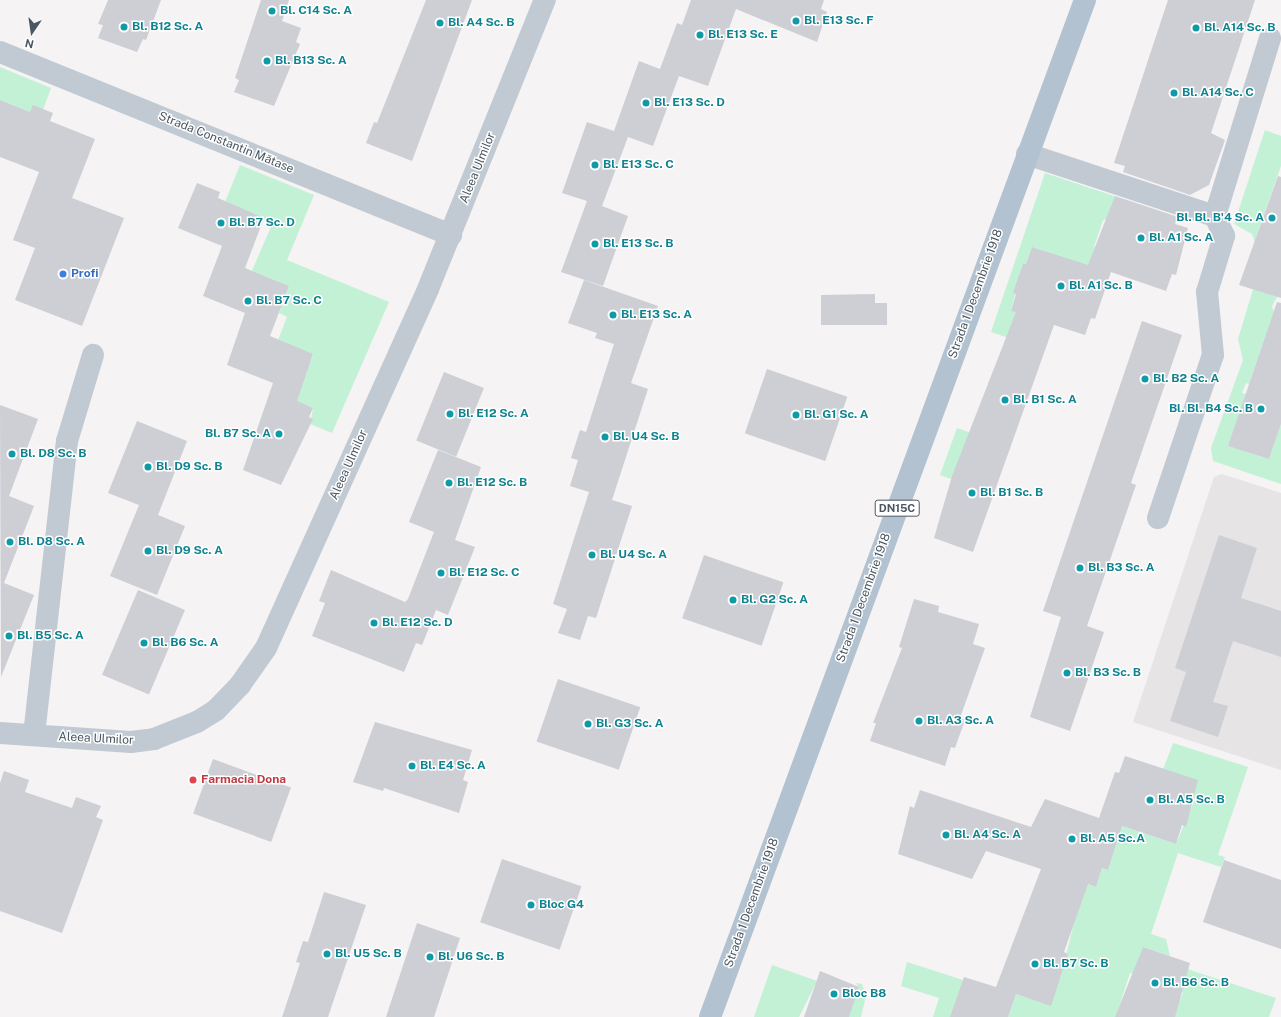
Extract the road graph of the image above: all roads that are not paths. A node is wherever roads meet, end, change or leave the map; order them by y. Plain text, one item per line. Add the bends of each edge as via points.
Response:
1 (545, 0) edge
2 (1085, 0) edge
3 (1270, 38) dead end
4 (0, 52) edge
5 (1027, 154) junction
6 (1215, 216) junction
7 (451, 235) junction
8 (93, 356) dead end
9 (1158, 518) dead end
10 (0, 733) edge
11 (34, 735) junction
12 (710, 1017) edge

1 - 7 street, Aleea Ulmilor
2 - 5 main road, Strada 1 Decembrie 1918 / DN15C
3 - 6 street
4 - 7 street, Strada Constantin Mătase
5 - 6 street
5 - 12 main road, Strada 1 Decembrie 1918 / DN15C
6 - 9 street via 1224,236 1207,292 1213,355
7 - 11 street, Aleea Ulmilor via 266,648 240,684 216,710 197,722 154,739 131,742
8 - 11 street via 67,441
10 - 11 street, Aleea Ulmilor

